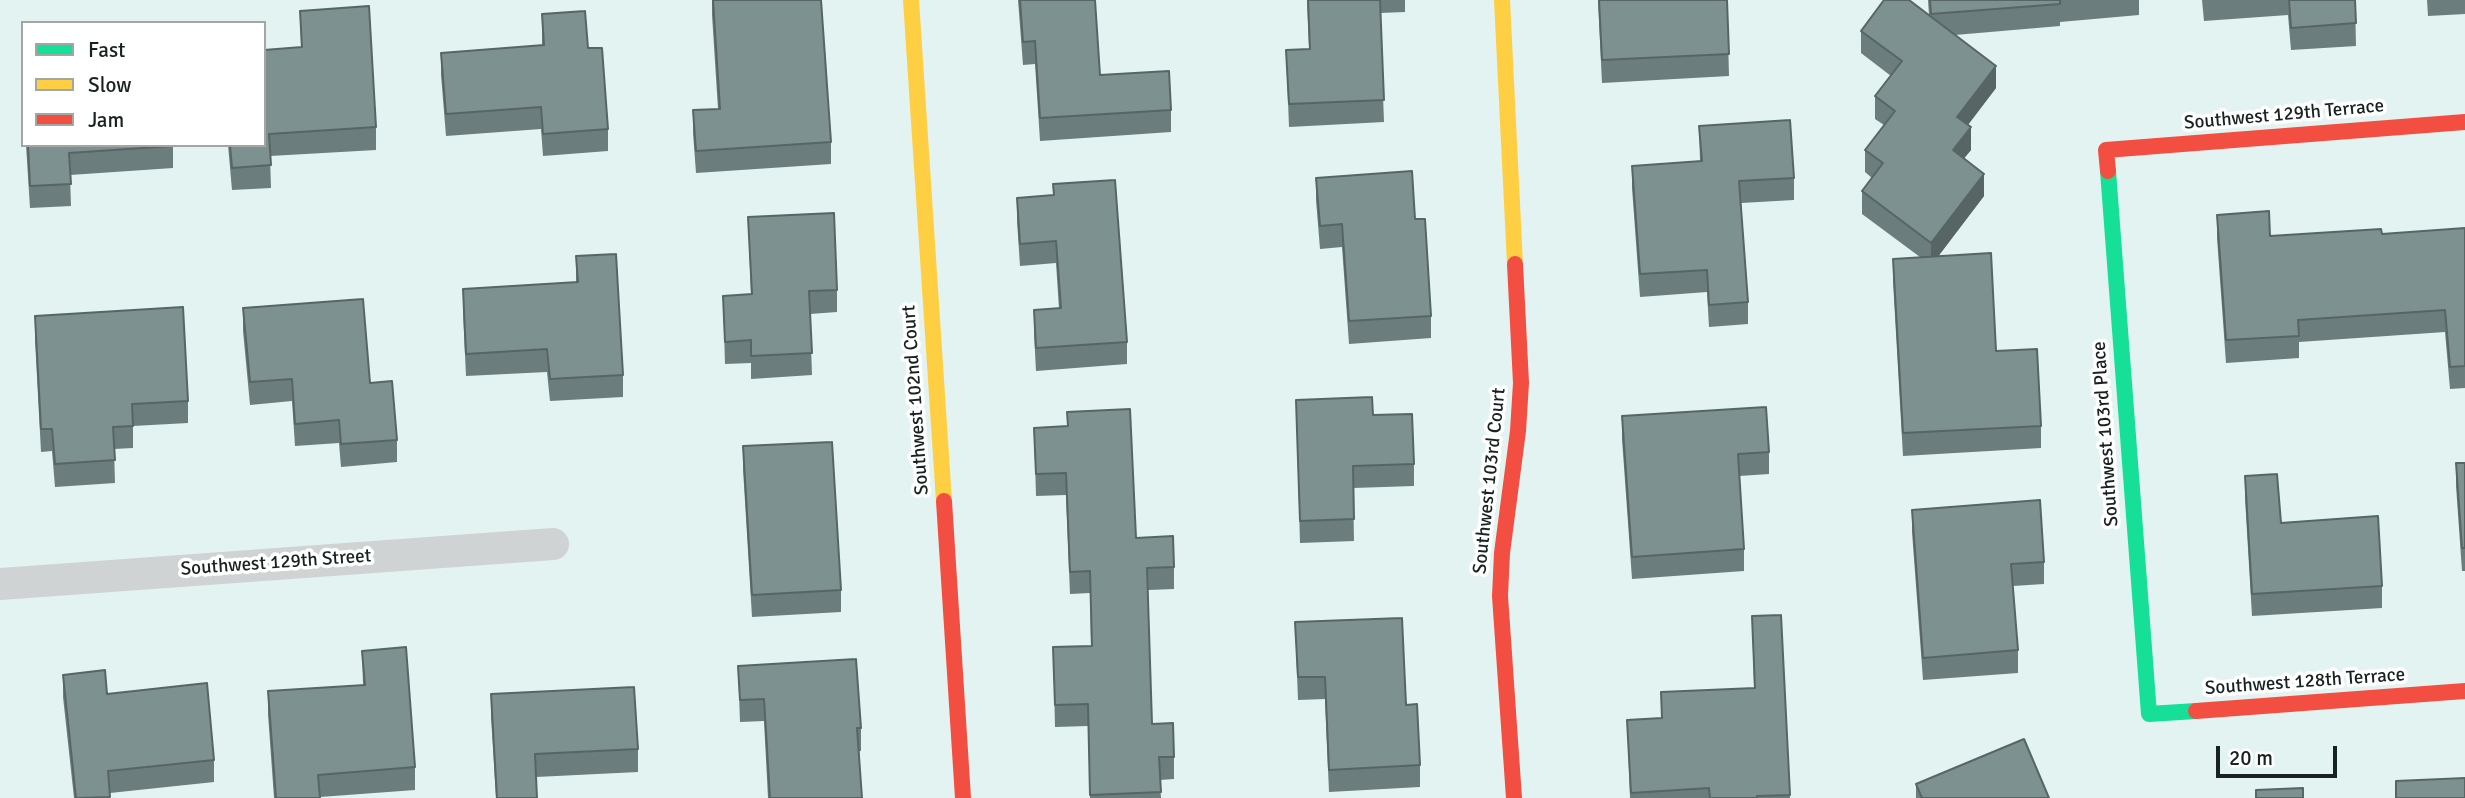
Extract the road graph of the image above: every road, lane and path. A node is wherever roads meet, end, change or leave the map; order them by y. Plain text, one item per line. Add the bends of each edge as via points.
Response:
1 (911, 0) edge
2 (1503, 0) edge
3 (2465, 122) edge
4 (2105, 150) joint
5 (553, 544) dead end
6 (0, 584) edge
7 (2465, 691) edge
8 (2149, 714) joint
9 (963, 798) edge
10 (1514, 798) edge

1 - 9 street, Southwest 102nd Court
2 - 10 street, Southwest 103rd Court via 1521,383 1500,596
3 - 4 street, Southwest 129th Terrace
4 - 8 street, Southwest 103rd Place
5 - 6 street, Southwest 129th Street
7 - 8 street, Southwest 128th Terrace

